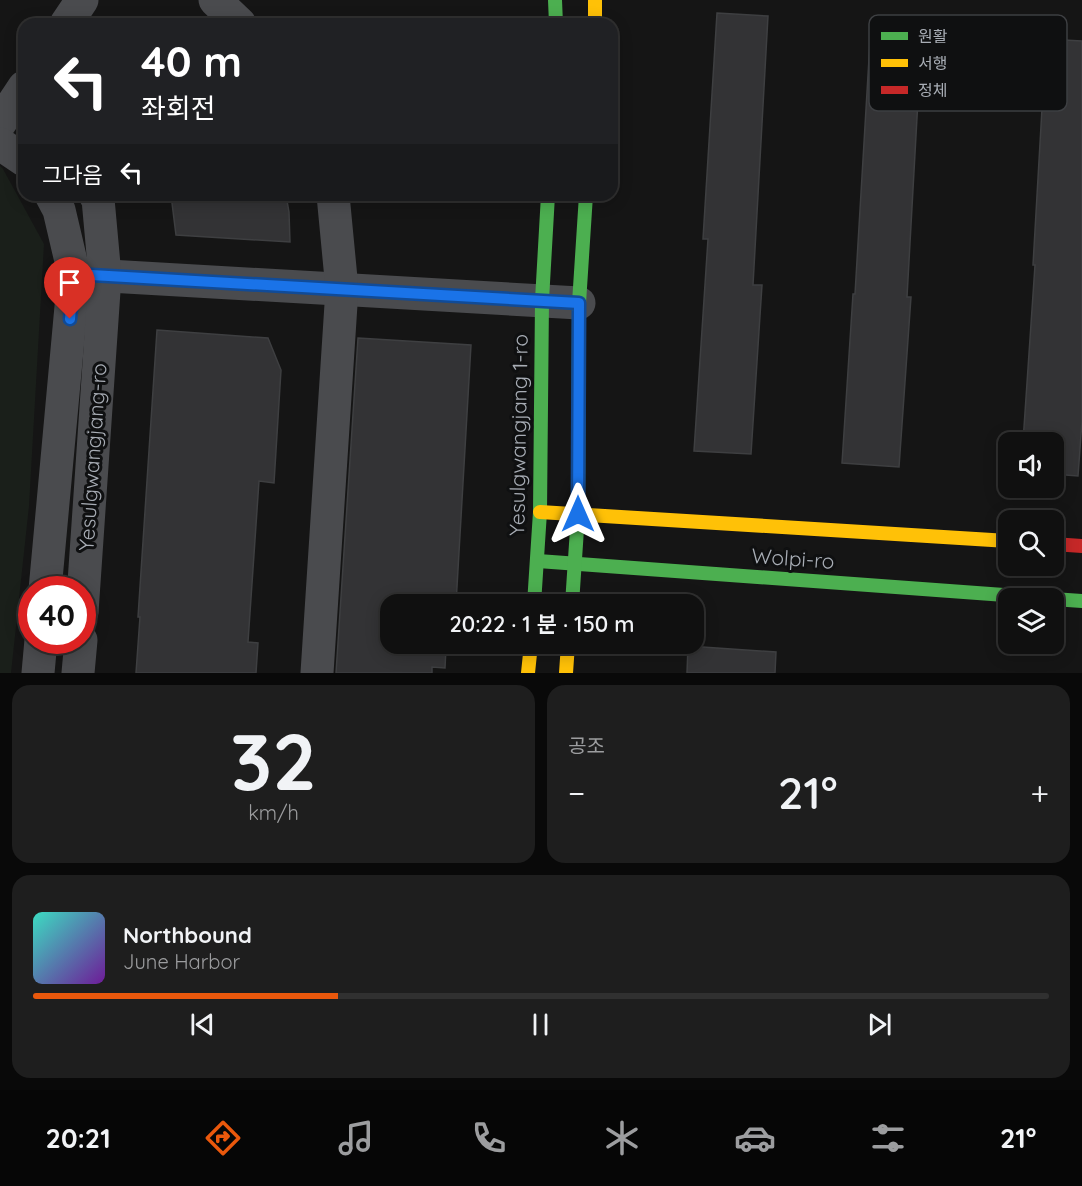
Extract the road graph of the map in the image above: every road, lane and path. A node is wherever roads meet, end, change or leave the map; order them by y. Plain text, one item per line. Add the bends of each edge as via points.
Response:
1 (82, 0) edge
2 (215, 0) edge
3 (555, 0) edge
4 (595, 0) edge
5 (70, 18) edge
6 (234, 18) edge
7 (556, 18) edge
8 (595, 18) edge
9 (0, 144) edge
10 (18, 156) edge
11 (54, 201) edge
12 (98, 201) edge
13 (334, 201) edge
14 (548, 201) edge
15 (586, 201) edge
16 (90, 275) junction
17 (342, 289) junction
18 (542, 300) junction
19 (579, 303) junction
20 (540, 512) junction
21 (578, 514) junction
22 (998, 540) edge
23 (1064, 545) edge
24 (1082, 546) edge
25 (538, 561) junction
26 (575, 563) junction
27 (47, 576) edge
28 (83, 576) edge
29 (535, 594) edge
30 (573, 594) edge
31 (998, 594) edge
32 (1064, 600) edge
33 (1082, 601) edge
34 (40, 654) edge
35 (80, 654) edge
36 (530, 654) edge
37 (567, 654) edge
38 (38, 673) edge
39 (78, 673) edge
40 (317, 673) edge
41 (528, 673) edge
42 (566, 673) edge

1 - 5 street
2 - 6 street
3 - 7 street
4 - 8 street
9 - 10 street
11 - 16 street, Yesulgwangjang-ro
12 - 16 street, Yesulgwangjang-ro
13 - 17 street
14 - 18 street, Yesulgwangjang 1-ro
15 - 19 street
16 - 17 street
16 - 27 street, Yesulgwangjang-ro
16 - 28 street, Yesulgwangjang-ro
17 - 18 street
17 - 40 street
18 - 19 street
18 - 20 street, Yesulgwangjang 1-ro
19 - 21 street
20 - 21 street, Wolpi-ro
20 - 25 street, Yesulgwangjang 1-ro
21 - 22 street, Wolpi-ro
21 - 26 street
23 - 24 street
25 - 26 street, Wolpi-ro
25 - 29 street, Yesulgwangjang 1-ro
26 - 30 street
26 - 31 street, Wolpi-ro
32 - 33 street
34 - 38 street
35 - 39 street
36 - 41 street
37 - 42 street

